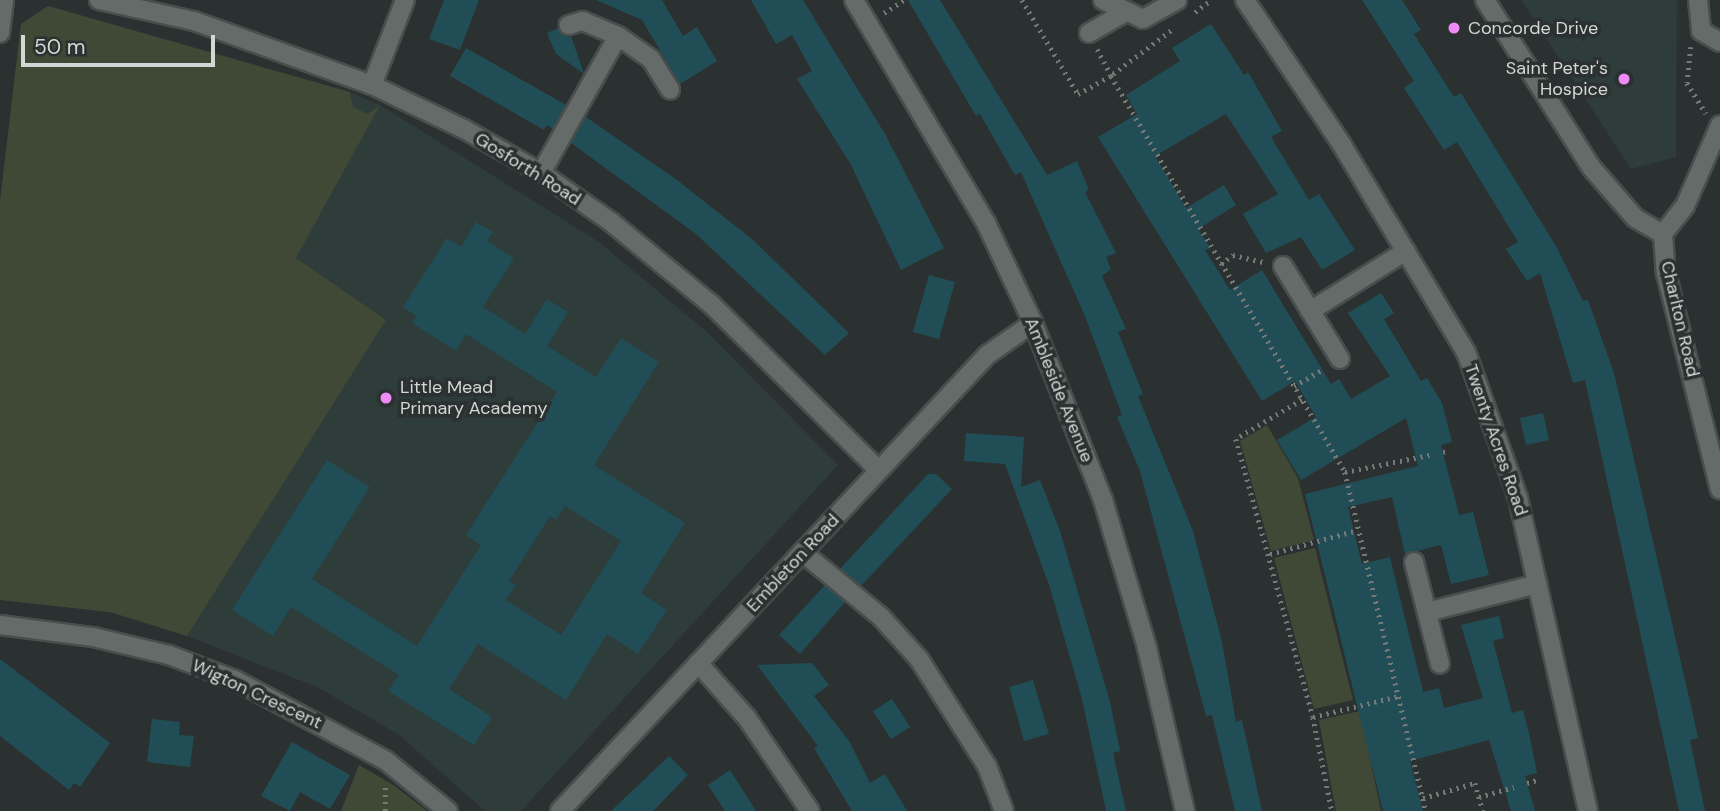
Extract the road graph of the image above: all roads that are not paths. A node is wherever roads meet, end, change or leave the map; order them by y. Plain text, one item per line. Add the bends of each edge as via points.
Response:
1 (4, 0) edge
2 (99, 0) edge
3 (405, 0) edge
4 (854, 0) edge
5 (1103, 0) edge
6 (1177, 0) edge
7 (1245, 0) edge
8 (1485, 0) edge
9 (1698, 0) edge
10 (1124, 13) junction
11 (569, 25) dead end
12 (0, 33) edge
13 (1089, 33) road end
14 (618, 36) junction
15 (1720, 42) edge
16 (372, 85) junction
17 (670, 90) dead end
18 (1720, 125) edge
19 (541, 173) junction
20 (1663, 234) junction
21 (1406, 251) junction
22 (1283, 266) road end
23 (1310, 311) junction
24 (1033, 323) junction
25 (1340, 359) road end
26 (879, 470) junction
27 (1720, 489) edge
28 (803, 552) junction
29 (1414, 562) dead end
30 (1538, 583) junction
31 (1427, 612) junction
32 (0, 625) edge
33 (698, 663) junction
34 (1440, 664) dead end
35 (448, 811) edge
36 (559, 811) edge
37 (810, 811) edge
38 (1004, 811) edge
39 (1185, 811) edge
40 (1588, 811) edge

1 - 12 street
2 - 16 street, Gosforth Road via 194,22
3 - 16 street
4 - 24 street, Ambleside Avenue via 986,223
5 - 10 street
6 - 10 street via 1149,18
7 - 21 street, Twenty Acres Road
8 - 20 street via 1591,167 1635,218
9 - 15 street via 1701,31
10 - 13 street
11 - 14 street via 582,21
14 - 17 street via 651,60
14 - 19 street
16 - 19 street, Gosforth Road
18 - 20 street via 1685,206
19 - 26 street, Gosforth Road via 611,222 711,304
20 - 27 street, Charlton Road via 1666,273
21 - 23 street
21 - 30 street, Twenty Acres Road via 1466,352 1518,498
22 - 23 street
23 - 25 street
24 - 26 street, Embleton Road via 987,355
24 - 39 street, Ambleside Avenue via 1103,500 1147,648
26 - 28 street, Embleton Road
28 - 33 street, Embleton Road
28 - 38 street via 881,617 919,659 987,766
29 - 31 street
30 - 31 street
30 - 40 street, Twenty Acres Road
31 - 34 street
32 - 35 street, Wigton Crescent via 93,637 169,655 235,680 385,760
33 - 36 street, Embleton Road
33 - 37 street via 747,718

